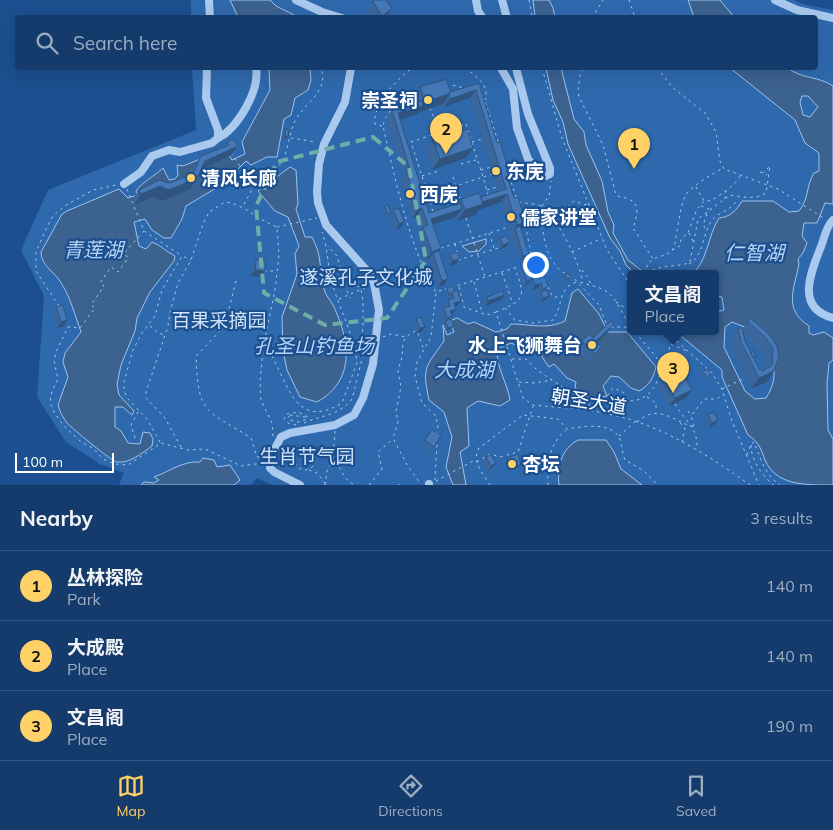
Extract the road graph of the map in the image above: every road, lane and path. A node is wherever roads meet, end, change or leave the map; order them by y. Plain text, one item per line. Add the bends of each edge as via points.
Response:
1 (209, 0) edge
2 (296, 0) edge
3 (476, 0) edge
4 (502, 0) edge
5 (529, 0) edge
6 (603, 0) edge
7 (629, 0) edge
8 (775, 0) edge
9 (210, 15) edge
10 (332, 15) edge
11 (481, 15) edge
12 (506, 15) edge
13 (532, 15) edge
14 (594, 15) edge
15 (634, 15) edge
16 (833, 18) edge
17 (206, 70) edge
18 (256, 70) edge
19 (322, 70) edge
20 (351, 70) edge
21 (410, 70) edge
22 (468, 70) edge
23 (502, 70) edge
24 (517, 70) edge
25 (543, 70) edge
26 (581, 70) edge
27 (659, 70) edge
28 (485, 101) junction
29 (430, 108) edge
30 (383, 126) junction
31 (439, 133) junction
32 (218, 138) junction
33 (290, 138) junction
34 (441, 139) edge
35 (482, 139) dead end
36 (472, 142) junction
37 (324, 144) junction
38 (227, 149) edge
39 (416, 160) junction
40 (477, 160) junction
41 (411, 162) edge
42 (461, 164) dead end
43 (491, 167) dead end
44 (723, 168) junction
45 (481, 170) junction
46 (439, 171) dead end
47 (760, 172) dead end
48 (764, 172) junction
49 (493, 174) dead end
50 (550, 174) junction
51 (741, 175) junction
52 (768, 175) junction
53 (422, 176) junction
54 (452, 177) dead end
55 (483, 177) junction
56 (124, 184) junction
57 (767, 184) junction
58 (254, 186) junction
59 (456, 186) junction
60 (497, 187) dead end
61 (696, 187) junction
62 (426, 188) junction
63 (726, 189) junction
64 (420, 190) edge
65 (486, 190) junction
66 (428, 194) junction
67 (422, 196) edge
68 (737, 198) junction
69 (489, 200) edge
70 (725, 200) junction
71 (704, 201) junction
72 (518, 202) junction
73 (590, 204) junction
74 (242, 206) junction
75 (542, 206) junction
76 (701, 206) junction
77 (462, 207) edge
78 (432, 208) junction
79 (426, 209) edge
80 (712, 210) junction
81 (707, 214) junction
82 (322, 216) junction
83 (820, 217) dead end
84 (434, 218) edge
85 (466, 218) edge
86 (833, 220) edge
87 (556, 223) junction
88 (277, 227) junction
89 (509, 227) dead end
90 (526, 228) junction
91 (322, 230) dead end
92 (707, 230) junction
93 (144, 231) junction
94 (489, 233) junction
95 (688, 233) junction
96 (602, 238) junction
97 (473, 239) junction
98 (693, 241) junction
99 (454, 244) junction
100 (327, 246) junction
101 (440, 248) edge
102 (498, 248) dead end
103 (494, 249) junction
104 (672, 251) junction
105 (572, 252) junction
106 (477, 253) junction
107 (182, 256) junction
108 (532, 259) junction
109 (653, 259) junction
110 (192, 260) junction
111 (459, 260) junction
112 (455, 261) edge
113 (687, 264) junction
114 (515, 268) junction
115 (580, 268) junction
116 (261, 270) edge
117 (646, 270) edge
118 (654, 270) edge
119 (276, 272) junction
120 (502, 272) junction
121 (485, 278) junction
122 (627, 280) edge
123 (236, 281) dead end
124 (474, 281) junction
125 (577, 282) junction
126 (582, 283) junction
127 (458, 286) junction
128 (591, 286) junction
129 (361, 290) junction
130 (347, 291) dead end
131 (436, 292) junction
132 (349, 294) junction
133 (562, 297) junction
134 (350, 298) dead end
135 (338, 299) junction
136 (615, 302) junction
137 (513, 305) junction
138 (60, 307) edge
139 (504, 308) junction
140 (627, 308) edge
141 (496, 312) junction
142 (482, 313) junction
143 (833, 318) edge
144 (627, 322) edge
145 (150, 325) junction
146 (627, 327) edge
147 (415, 331) dead end
148 (418, 333) dead end
149 (165, 334) junction
150 (637, 335) edge
151 (671, 335) edge
152 (375, 336) junction
153 (406, 336) junction
154 (264, 345) junction
155 (423, 349) junction
156 (692, 353) junction
157 (511, 359) junction
158 (662, 371) junction
159 (745, 378) dead end
160 (553, 380) junction
161 (518, 382) junction
162 (722, 390) junction
163 (723, 394) junction
164 (647, 396) junction
165 (675, 404) edge
166 (299, 405) junction
167 (533, 405) junction
168 (140, 409) junction
169 (688, 411) dead end
170 (298, 412) junction
171 (656, 412) junction
172 (298, 415) junction
173 (530, 415) junction
174 (691, 416) junction
175 (310, 418) junction
176 (298, 422) junction
177 (636, 422) junction
178 (679, 423) junction
179 (335, 425) junction
180 (694, 427) junction
181 (297, 428) junction
182 (567, 429) junction
183 (618, 436) junction
184 (135, 438) dead end
185 (394, 438) junction
186 (161, 443) junction
187 (682, 443) junction
188 (751, 444) junction
189 (277, 445) junction
190 (181, 447) junction
191 (697, 451) junction
192 (747, 456) junction
193 (270, 459) junction
194 (333, 460) junction
195 (476, 461) junction
196 (295, 463) junction
197 (309, 469) junction
198 (348, 482) junction
199 (418, 482) junction
200 (431, 483) edge
201 (325, 484) edge
202 (300, 485) edge
203 (350, 485) edge
204 (355, 485) edge
205 (369, 485) edge
206 (414, 485) edge
207 (490, 485) edge
208 (548, 485) edge
209 (658, 485) edge
210 (750, 485) edge
211 (759, 485) edge
212 (773, 485) edge
213 (780, 485) edge

1 - 9 lane
2 - 10 lane
3 - 11 lane
4 - 12 lane
5 - 13 path
6 - 14 path
7 - 15 path
8 - 16 lane via 796,10
17 - 32 lane via 206,98
18 - 32 lane via 255,87 243,112 229,133
19 - 33 path via 324,82 294,124
20 - 37 lane via 345,102
21 - 30 path via 378,105 375,124
22 - 28 path via 485,86
23 - 50 lane via 512,89 517,128 528,159 541,175
24 - 50 lane via 528,114
25 - 73 path via 562,138
26 - 109 path via 579,97 603,145 616,195 632,201 637,207 633,228
27 - 44 path via 672,87 706,114 716,132
28 - 30 path via 479,92 466,87 438,87 402,101 390,110
28 - 72 path
29 - 31 path
30 - 131 path via 410,225 427,277
31 - 34 path
31 - 36 path via 466,124
31 - 39 path via 411,142
32 - 56 lane via 180,152 169,150 152,156 141,172
33 - 37 path
33 - 58 path via 283,160
35 - 36 path
36 - 40 path
37 - 82 lane via 317,192
38 - 58 path
39 - 41 path
39 - 53 path
40 - 42 path
40 - 45 path
43 - 45 path
44 - 51 path
44 - 61 path
45 - 55 path
46 - 53 path
47 - 48 path
48 - 52 path
48 - 52 path via 770,166
49 - 55 path
50 - 75 path via 552,185
51 - 57 path
51 - 63 path
52 - 57 path
53 - 62 path
54 - 59 path
55 - 59 path
55 - 65 path
56 - 93 path
56 - 138 path via 94,190 53,216 47,227 36,252 36,270
57 - 68 path via 766,193 762,196
57 - 83 path
58 - 74 path
59 - 66 path
59 - 77 path
60 - 65 path
61 - 71 path
61 - 104 path via 686,193 677,219 676,242
62 - 64 path
62 - 66 path
63 - 70 path
63 - 71 path via 711,201
65 - 69 path
66 - 67 path
66 - 78 path
68 - 70 path via 730,196
68 - 92 path
70 - 80 path
71 - 76 path
72 - 75 path
72 - 90 path
73 - 87 path via 572,201 562,220
73 - 96 path
74 - 88 path via 262,221
74 - 110 path via 224,202 209,212
75 - 87 path
75 - 90 path
75 - 125 path via 545,241 552,262
76 - 80 path
76 - 95 path
78 - 79 path
78 - 84 path
80 - 81 path
81 - 92 path via 703,225
81 - 98 path via 698,219
82 - 88 path
82 - 152 lane via 374,283 379,310
85 - 97 path
86 - 143 lane via 810,274 808,295 822,315
87 - 105 path
88 - 119 path via 279,255
89 - 94 path
90 - 108 path
91 - 100 path
92 - 113 path via 699,256
93 - 107 path
93 - 186 path via 124,253 128,258 118,272 111,267 104,274 100,283 104,286 91,305 95,308 80,328 68,327 56,352 54,361 58,379 50,402 55,414 80,440 103,459 115,464 128,465
94 - 97 path
94 - 103 path
95 - 98 path
95 - 104 path via 681,239 680,246
96 - 105 path
96 - 122 path
97 - 99 path
97 - 106 path
98 - 113 path via 692,259
99 - 101 path
99 - 111 path
100 - 129 path
100 - 135 path via 329,268
102 - 103 path
103 - 106 path
104 - 109 path
105 - 115 path
106 - 111 path
106 - 121 path
107 - 110 path
107 - 145 path via 162,290 156,316
108 - 114 path
108 - 133 path via 553,296
109 - 117 path
110 - 149 path via 178,283
111 - 112 path
113 - 118 path
114 - 120 path
114 - 137 path via 523,290 522,297
115 - 126 path
115 - 128 path
116 - 119 path
119 - 154 path
120 - 121 path
120 - 137 path
121 - 124 path
123 - 193 path via 220,331 196,356 200,397 214,416 252,438 257,457
124 - 127 path
124 - 142 path
125 - 126 path
125 - 133 path via 566,286
125 - 146 path via 599,305 607,325
126 - 128 path
127 - 131 path
127 - 142 path via 464,307
128 - 136 path via 604,290
129 - 132 path
129 - 175 path via 363,355 352,400 335,414
130 - 132 path
131 - 155 path via 431,337
132 - 134 path
132 - 135 path
133 - 139 path via 553,320 546,322 514,320
135 - 166 path via 357,363 342,403 319,413
136 - 140 path
136 - 144 path
137 - 139 path
139 - 141 path
141 - 142 path
141 - 157 path, 朝圣大道
145 - 149 path via 158,334
145 - 168 path via 133,350 124,382 128,399
147 - 153 path
148 - 155 path
149 - 190 path via 146,398 164,418
150 - 158 path
151 - 156 path
152 - 153 path
152 - 179 lane via 373,364 359,408 346,421
153 - 185 path via 398,371 400,396
154 - 166 path via 274,357 290,394
154 - 189 path via 260,370 261,400 269,415
155 - 200 path via 415,376 422,403 435,415 438,425
156 - 158 path via 670,344 669,366
156 - 162 path via 711,372
157 - 160 path via 526,358
157 - 161 path, 朝圣大道
158 - 164 path
159 - 162 path
160 - 161 path
160 - 164 path via 594,408 602,404 613,388 623,392 629,400
161 - 167 path, 朝圣大道 via 523,398
162 - 163 path
163 - 174 path via 717,399 704,399
163 - 192 path
164 - 171 path via 656,403
165 - 180 path via 684,420
166 - 170 path
167 - 173 path
167 - 177 path, 朝圣大道 via 607,414
168 - 184 path via 131,425
168 - 186 path
169 - 174 path
170 - 172 path
170 - 175 path
170 - 181 path via 284,418
171 - 177 path
171 - 178 path via 674,417
172 - 176 path
172 - 176 path via 306,419
172 - 176 path via 288,418
173 - 182 path via 558,419
173 - 195 path via 518,418 479,448
173 - 195 path via 518,452 500,457 490,454
174 - 180 path
175 - 181 path
176 - 181 path
177 - 183 path
177 - 187 path, 朝圣大道
178 - 180 path
178 - 187 path via 685,428
179 - 181 lane
179 - 194 path
180 - 191 path via 698,438
181 - 189 lane via 281,437
182 - 183 path via 593,426 608,429
182 - 208 path via 559,435 550,454
183 - 209 path via 625,460
185 - 199 path
185 - 205 path via 378,452 382,469
186 - 190 path
187 - 191 path, 朝圣大道
188 - 192 path
188 - 212 path via 757,466
188 - 213 path via 754,442 764,470
189 - 193 lane
190 - 193 path via 205,450 240,466
191 - 210 path, 朝圣大道
192 - 211 path
193 - 196 path via 283,465
193 - 202 lane via 274,472
194 - 198 path
194 - 201 path
195 - 200 path
195 - 207 path
196 - 197 path
196 - 197 path via 298,452 309,450 315,458 315,464
197 - 201 path via 318,473
198 - 203 path
198 - 204 path
199 - 200 path
199 - 206 path

